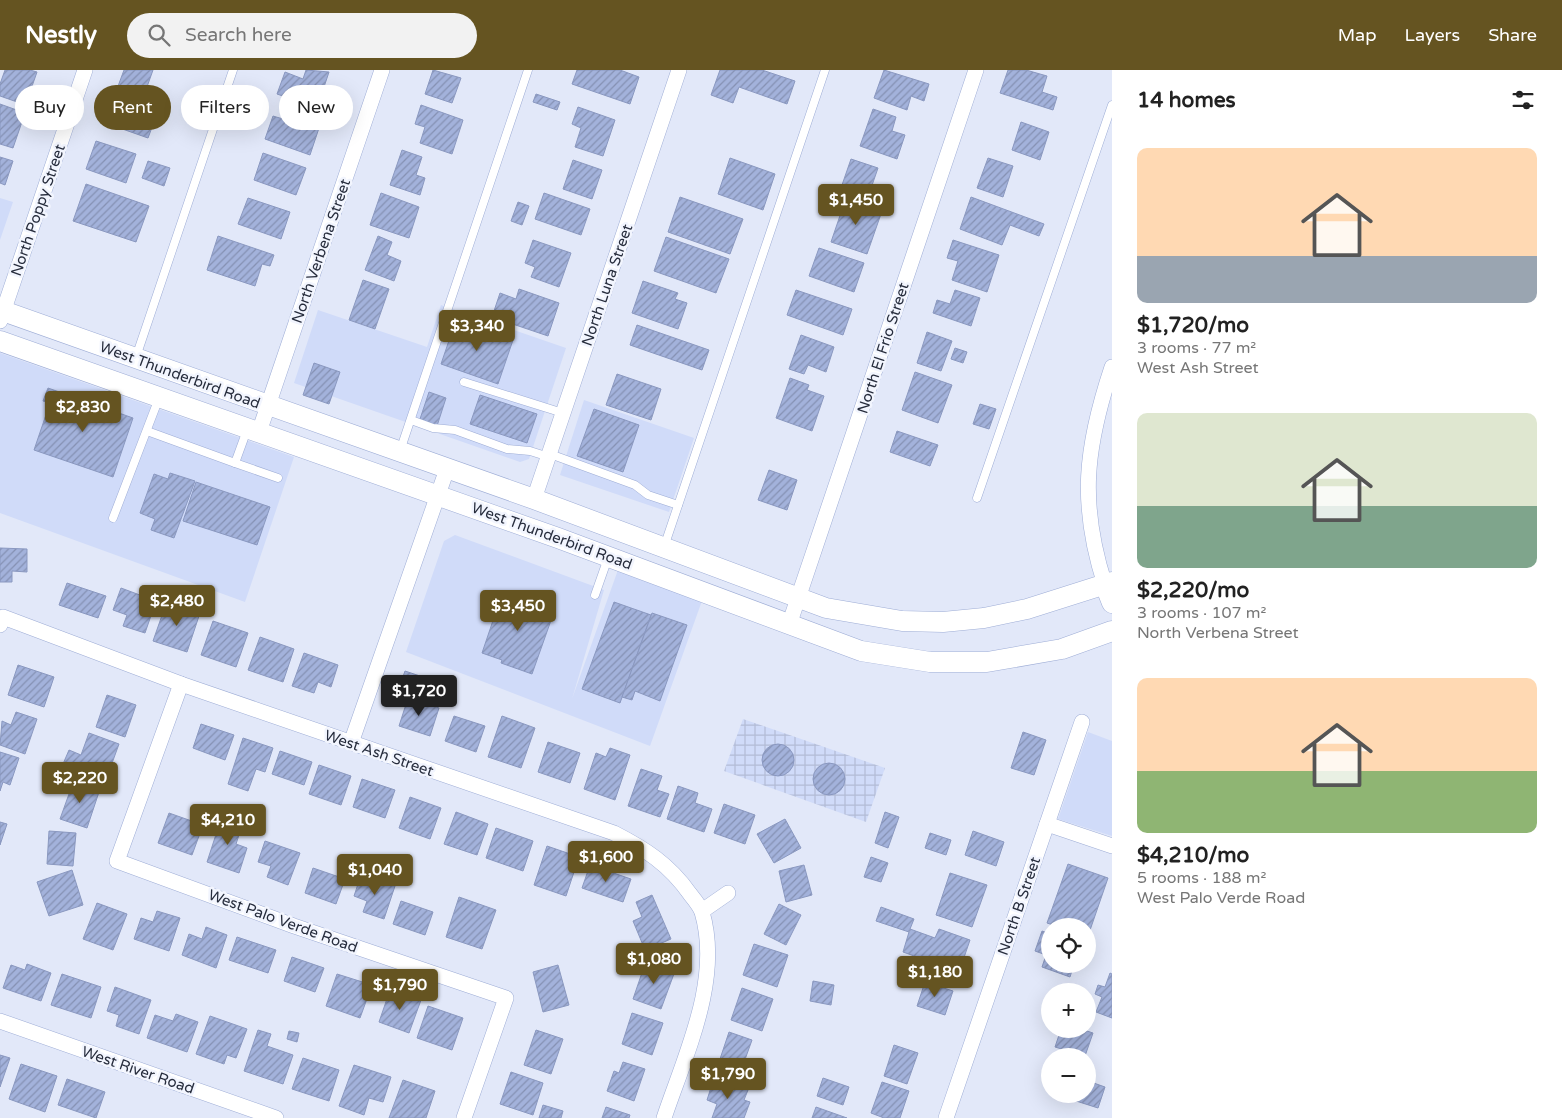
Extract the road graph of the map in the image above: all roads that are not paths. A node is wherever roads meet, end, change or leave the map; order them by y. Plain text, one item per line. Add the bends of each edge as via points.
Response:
1 (85, 70) edge
2 (233, 70) edge
3 (382, 70) edge
4 (528, 70) edge
5 (679, 70) edge
6 (825, 70) edge
7 (976, 70) edge
8 (1112, 105) edge
9 (1, 314) edge
10 (0, 341) edge
11 (135, 358) junction
12 (1112, 368) edge
13 (464, 382) dead end
14 (160, 396) junction
15 (268, 406) junction
16 (563, 413) junction
17 (411, 420) junction
18 (254, 430) junction
19 (147, 431) junction
20 (400, 452) junction
21 (549, 456) junction
22 (235, 463) junction
23 (447, 469) junction
24 (278, 478) dead end
25 (438, 495) junction
26 (977, 498) dead end
27 (534, 499) junction
28 (678, 505) junction
29 (114, 518) dead end
30 (664, 547) junction
31 (609, 557) junction
32 (1110, 590) edge
33 (595, 595) dead end
34 (798, 598) junction
35 (1, 621) edge
36 (789, 625) junction
37 (1112, 631) edge
38 (182, 684) junction
39 (1082, 722) dead end
40 (351, 743) junction
41 (1047, 824) junction
42 (1112, 846) edge
43 (728, 893) dead end
44 (702, 911) junction
45 (0, 1022) edge
46 (276, 1118) edge
47 (464, 1118) edge
48 (664, 1118) edge
49 (946, 1118) edge

1 - 9 street, North Poppy Street
2 - 11 lane
3 - 15 street, North Verbena Street
4 - 17 lane
5 - 16 street, North Luna Street
6 - 28 lane
7 - 34 street, North El Frio Street
8 - 26 lane
9 - 11 main road, West Thunderbird Road
10 - 14 main road, West Thunderbird Road
11 - 15 main road, West Thunderbird Road
12 - 32 street via 1095,423 1088,473 1092,541
13 - 16 lane
14 - 18 main road, West Thunderbird Road
14 - 19 lane
15 - 18 street, North Verbena Street
15 - 20 main road, West Thunderbird Road
16 - 21 street, North Luna Street
17 - 20 lane
17 - 21 lane via 433,428 456,430 507,449
18 - 22 lane
18 - 25 main road, West Thunderbird Road
19 - 22 lane
19 - 29 lane
20 - 23 main road, West Thunderbird Road
21 - 27 street, North Luna Street
21 - 28 lane via 635,485 648,495
22 - 24 lane
23 - 25 street
23 - 27 main road, West Thunderbird Road
25 - 31 main road, West Thunderbird Road
25 - 40 street
27 - 30 main road, West Thunderbird Road
28 - 30 lane
30 - 34 main road, West Thunderbird Road
31 - 33 lane
31 - 36 main road, West Thunderbird Road
32 - 34 main road, West Thunderbird Road via 984,618 944,622 877,618 826,608
34 - 36 street, North El Frio Street
35 - 38 street, West Ash Street
36 - 37 main road, West Thunderbird Road via 861,650 930,662 987,662 1035,655
38 - 40 street, West Ash Street
38 - 47 street, West Palo Verde Road via 117,861 506,998
39 - 41 street, North B Street
40 - 44 street, West Ash Street via 621,837 644,848 668,866
41 - 42 street
41 - 49 street, North B Street
43 - 44 street
44 - 48 street via 709,962 705,992
45 - 46 street, West River Road

